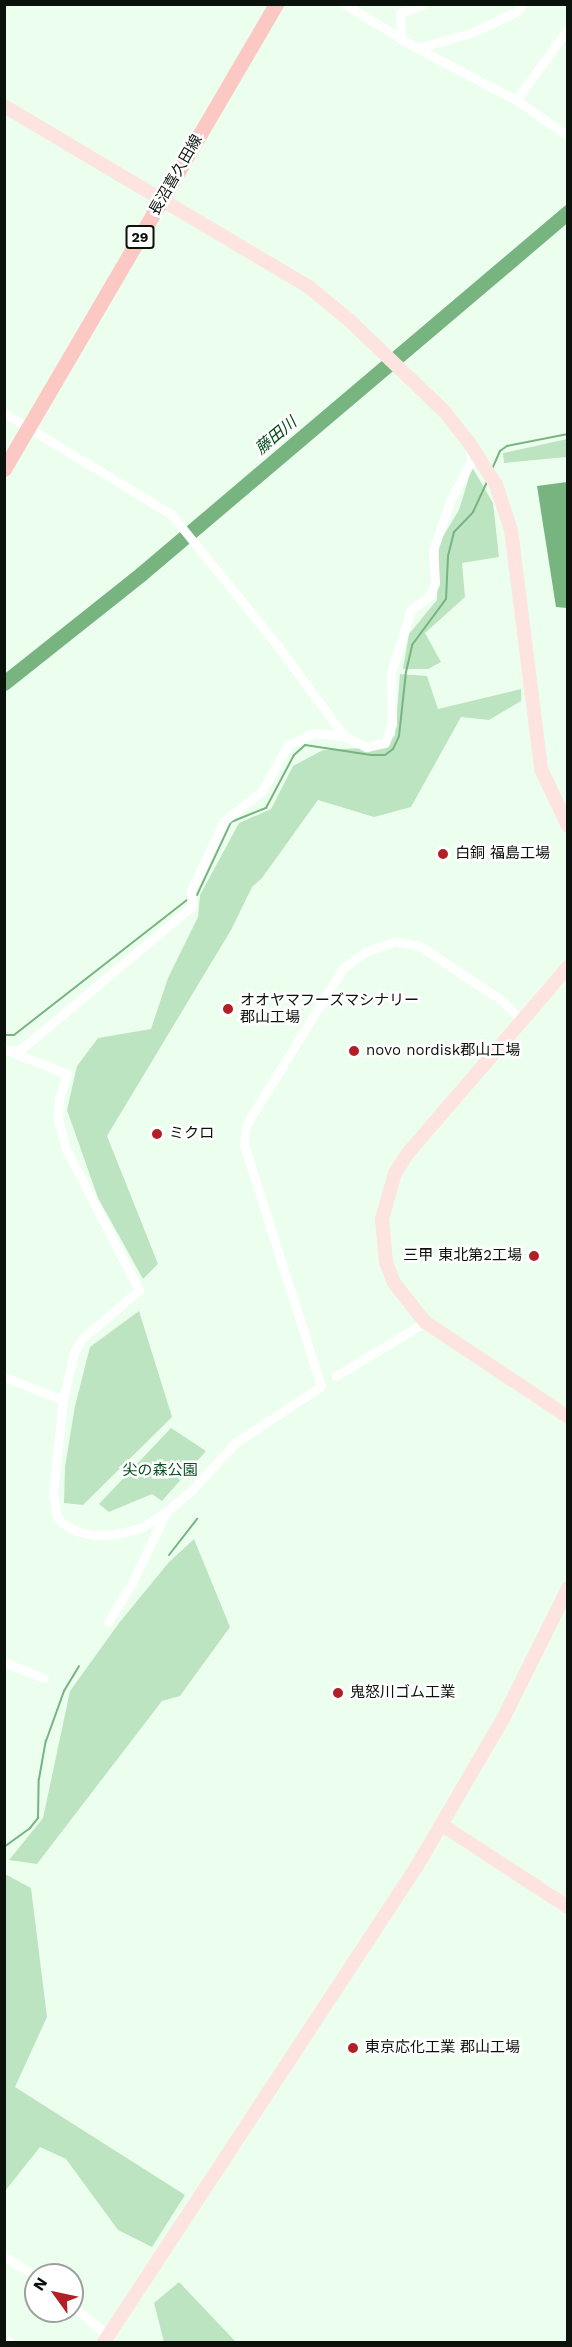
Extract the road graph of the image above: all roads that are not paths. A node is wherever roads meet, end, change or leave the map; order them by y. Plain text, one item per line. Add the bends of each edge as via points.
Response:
1 (276, 4) edge
2 (344, 4) edge
3 (423, 4) edge
4 (523, 4) edge
5 (567, 28) edge
6 (401, 39) junction
7 (417, 48) junction
8 (516, 100) junction
9 (4, 106) edge
10 (567, 136) edge
11 (162, 200) junction
12 (4, 413) edge
13 (28, 428) junction
14 (470, 444) junction
15 (4, 469) edge
16 (344, 736) junction
17 (567, 826) edge
18 (567, 967) edge
19 (522, 1020) junction
20 (5, 1051) edge
21 (425, 1322) junction
22 (336, 1376) dead end
23 (4, 1377) edge
24 (63, 1400) junction
25 (567, 1417) edge
26 (166, 1512) junction
27 (567, 1588) edge
28 (108, 1622) dead end
29 (4, 1662) edge
30 (44, 1678) dead end
31 (442, 1825) junction
32 (567, 1907) edge
33 (4, 2256) edge
34 (24, 2269) edge
35 (84, 2317) edge
36 (107, 2339) edge
37 (4, 2341) edge
38 (9, 2343) edge

1 - 11 main road, 長沼喜久田線 / 29
2 - 6 street
3 - 6 street via 400,14
4 - 7 street via 516,12 471,33
5 - 8 street
6 - 7 street
7 - 8 street
8 - 10 street
9 - 11 street
11 - 13 main road, 長沼喜久田線 / 29
11 - 14 street via 309,287 402,370 444,411
12 - 13 street
13 - 15 main road, 長沼喜久田線 / 29
13 - 16 street via 171,514 277,645
14 - 16 street via 471,461 433,550 435,583 429,597 411,609 391,673 392,724 385,742 366,747
14 - 17 street via 493,479 511,530 541,769
16 - 20 street via 314,733 288,745 262,791 224,821 191,890 192,906 21,1050
18 - 19 street
19 - 21 street via 408,1153 387,1196 382,1219 386,1262 394,1283
19 - 26 street via 501,1000 420,946 396,942 378,947 344,968 246,1125 244,1145 321,1386 236,1443
20 - 24 street via 68,1074 59,1098 58,1119 66,1149 139,1290 83,1338 74,1352
21 - 22 street
21 - 25 street
23 - 24 street
24 - 26 street via 53,1492 57,1517 76,1531 117,1534 141,1528
26 - 28 street via 132,1583
27 - 31 street via 504,1717
29 - 30 street
31 - 32 street
31 - 36 street
33 - 34 street
35 - 36 street
37 - 38 street

